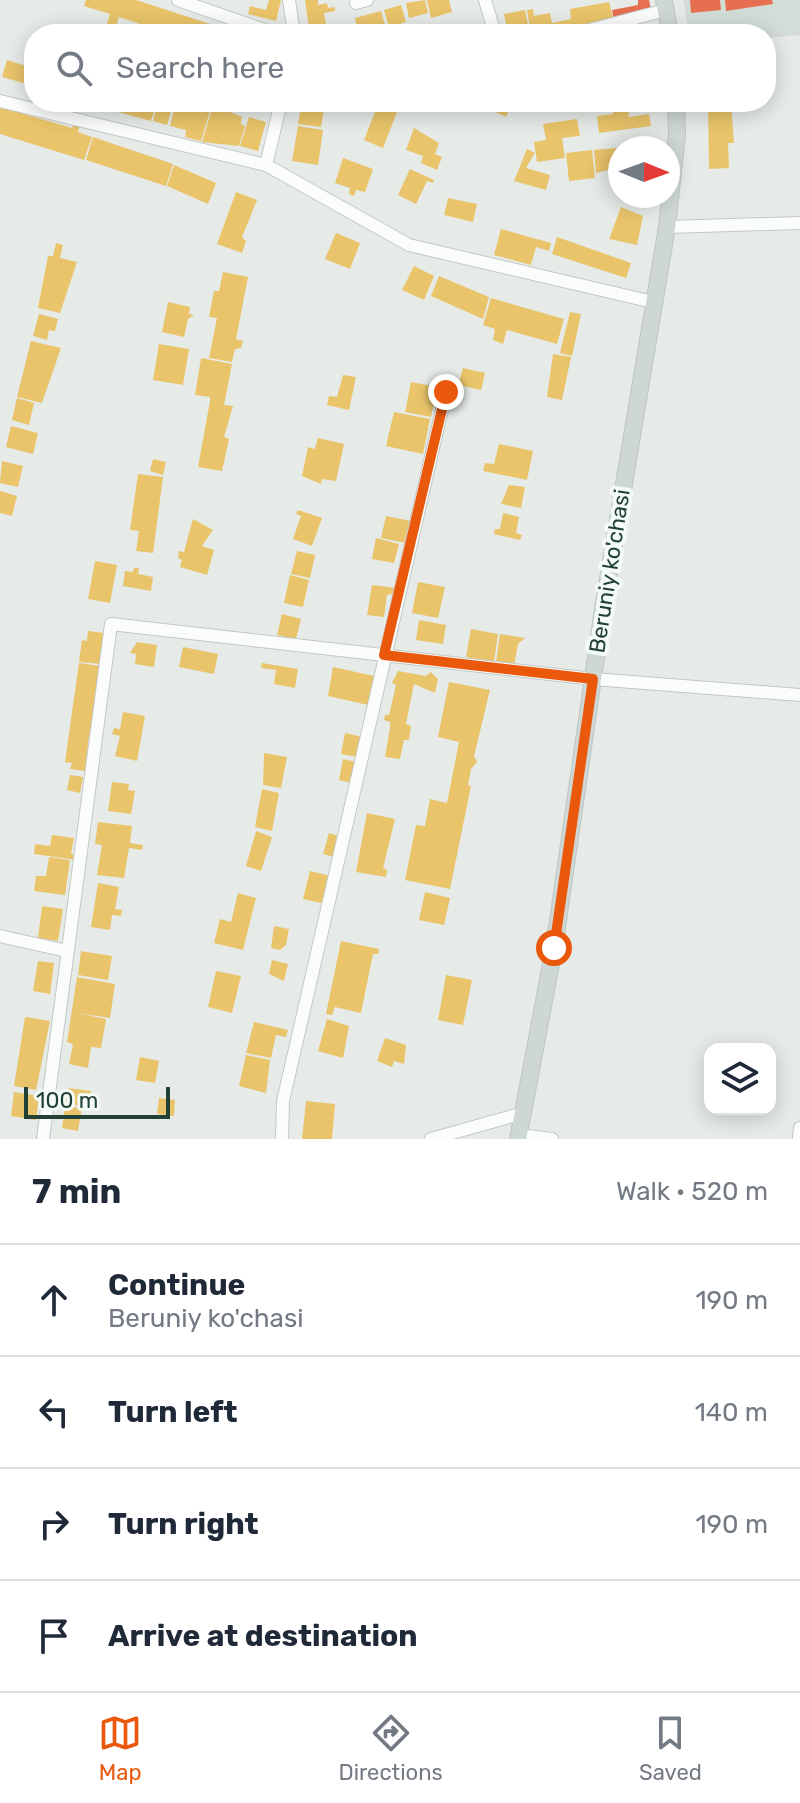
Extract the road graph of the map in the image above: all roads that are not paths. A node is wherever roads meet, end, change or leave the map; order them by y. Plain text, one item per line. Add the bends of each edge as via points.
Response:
1 (178, 0) edge
2 (289, 0) edge
3 (485, 0) edge
4 (665, 5) edge
5 (247, 24) edge
6 (293, 24) edge
7 (492, 24) edge
8 (605, 24) edge
9 (0, 101) edge
10 (24, 107) edge
11 (46, 112) edge
12 (279, 112) edge
13 (676, 112) edge
14 (266, 165) junction
15 (800, 223) edge
16 (667, 227) junction
17 (653, 302) junction
18 (446, 392) dead end
19 (384, 655) junction
20 (593, 679) junction
21 (800, 695) edge
22 (0, 936) edge
23 (67, 951) junction
24 (523, 1113) junction
25 (800, 1128) edge
26 (518, 1137) edge
27 (43, 1139) edge
28 (282, 1139) edge
29 (431, 1139) edge
30 (552, 1139) edge
31 (799, 1139) edge

1 - 5 street
2 - 6 street
3 - 7 street
4 - 8 street
9 - 10 street
11 - 14 street
12 - 14 street
13 - 16 main road, Beruniy ko'chasi
14 - 17 street via 409,245
15 - 16 street
16 - 17 main road, Beruniy ko'chasi
17 - 20 main road, Beruniy ko'chasi
18 - 19 street
19 - 20 street
19 - 23 street via 111,624
19 - 28 street via 283,1101
20 - 21 street
20 - 24 main road, Beruniy ko'chasi via 554,948
22 - 23 street
23 - 27 street
24 - 26 main road, Beruniy ko'chasi
24 - 29 street
25 - 31 street
26 - 30 street

